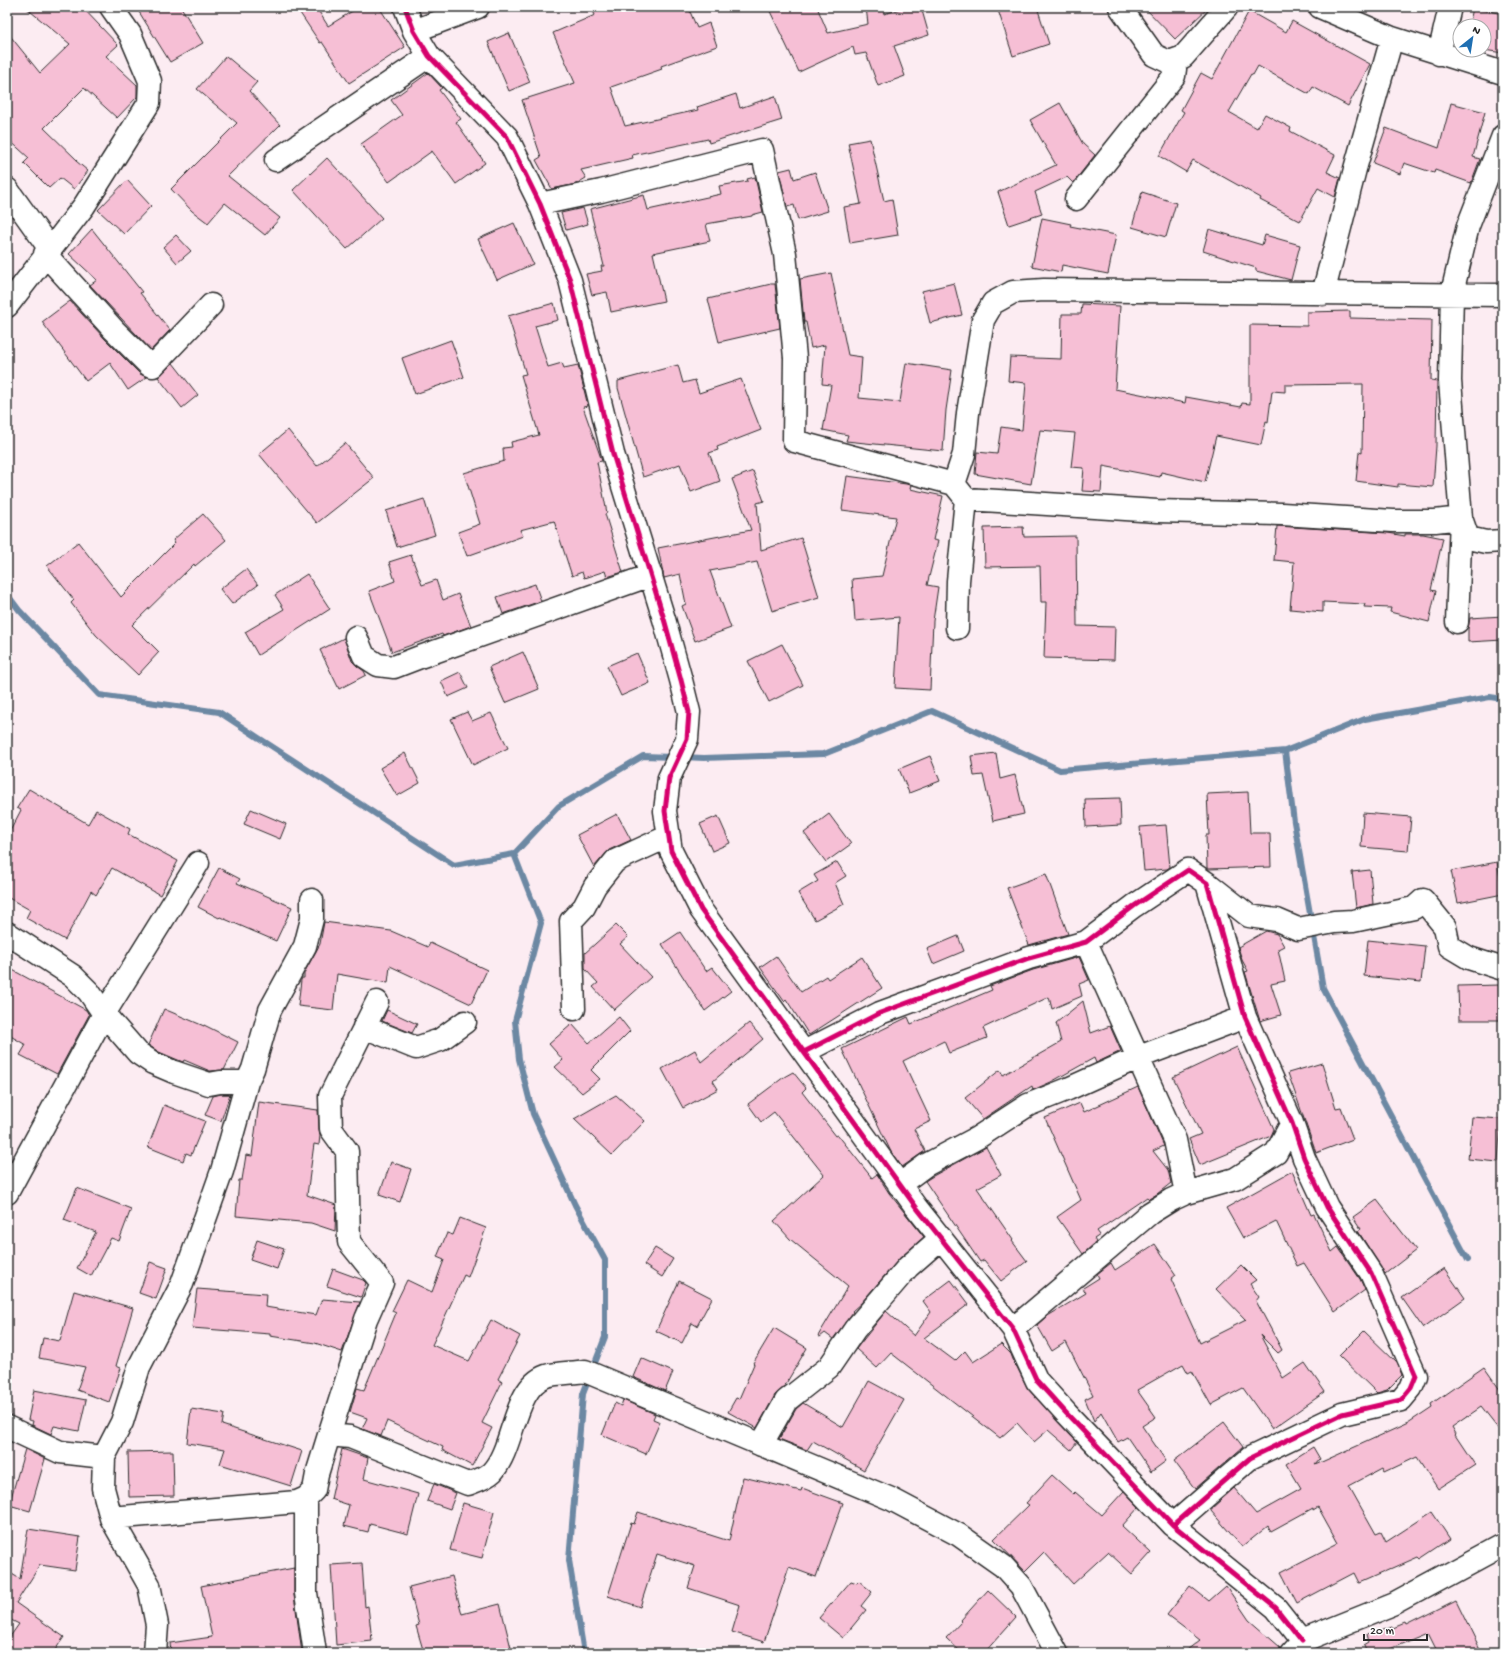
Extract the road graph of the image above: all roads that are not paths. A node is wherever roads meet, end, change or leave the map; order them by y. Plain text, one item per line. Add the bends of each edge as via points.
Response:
1 (111, 7) edge
2 (405, 7) edge
3 (478, 7) edge
4 (1120, 7) edge
5 (1227, 7) edge
6 (1320, 7) edge
7 (1450, 7) edge
8 (414, 31) junction
9 (1392, 38) junction
10 (1439, 54) junction
11 (430, 56) junction
12 (1169, 62) junction
13 (1503, 73) edge
14 (1503, 136) edge
15 (276, 160) dead end
16 (7, 189) edge
17 (1076, 199) dead end
18 (540, 204) junction
19 (48, 252) junction
20 (1452, 293) junction
21 (1323, 294) junction
22 (1503, 295) edge
23 (212, 305) dead end
24 (7, 306) edge
25 (960, 491) junction
26 (1461, 518) junction
27 (1503, 541) edge
28 (651, 575) junction
29 (1457, 622) dead end
30 (957, 628) dead end
31 (356, 637) dead end
32 (669, 836) junction
33 (198, 863) dead end
34 (1207, 883) junction
35 (312, 900) dead end
36 (8, 936) edge
37 (1086, 942) junction
38 (1503, 969) edge
39 (377, 1002) dead end
40 (574, 1009) dead end
41 (104, 1014) junction
42 (1245, 1017) junction
43 (465, 1022) dead end
44 (364, 1027) junction
45 (804, 1052) junction
46 (1139, 1057) junction
47 (247, 1082) junction
48 (1292, 1123) junction
49 (1276, 1153) junction
50 (1304, 1158) junction
51 (899, 1185) junction
52 (7, 1193) edge
53 (1186, 1193) junction
54 (941, 1238) junction
55 (1013, 1329) junction
56 (7, 1427) edge
57 (329, 1435) junction
58 (761, 1445) junction
59 (104, 1457) junction
60 (306, 1498) junction
61 (111, 1518) junction
62 (1173, 1525) junction
63 (1503, 1545) edge
64 (1296, 1647) edge
65 (155, 1653) edge
66 (315, 1653) edge
67 (1057, 1653) edge

1 - 19 street via 130,34 150,81 149,103 84,206
2 - 8 street
3 - 8 street
4 - 12 street via 1154,55
5 - 12 street via 1183,58
6 - 9 street
7 - 10 street
8 - 11 street
9 - 10 street
9 - 21 street
10 - 13 street
11 - 15 street
11 - 18 street via 508,137
12 - 17 street via 1175,69 1174,76
14 - 20 street via 1468,226
16 - 19 street
18 - 25 street via 762,150 785,254 795,358 794,441
18 - 28 street via 570,280 613,454
19 - 23 street via 114,330 149,365 153,366
19 - 24 street
20 - 21 street
20 - 22 street
20 - 26 street via 1450,381
21 - 25 street via 1044,290 1013,292 993,303 983,320 968,413
25 - 26 street via 1157,511 1282,514 1393,521
25 - 30 street
26 - 27 street via 1468,538 1486,542
26 - 29 street
28 - 31 street via 394,667 378,665 364,656
28 - 32 street via 689,712 687,739 669,778 664,811
32 - 40 street via 615,861 595,886 584,907 571,921
32 - 45 street via 671,851 701,910
33 - 41 street
34 - 37 street via 1188,870
34 - 38 street via 1249,916 1277,920 1298,929 1414,908 1423,900 1445,927 1449,946 1469,958
34 - 42 street
35 - 47 street via 312,919 305,946 270,1010
36 - 41 street via 73,976 89,992
37 - 45 street via 1029,958 880,1013
37 - 46 street
39 - 44 street
41 - 47 street via 138,1053 153,1063 209,1084
41 - 52 street
42 - 46 street
42 - 48 street
43 - 44 street via 440,1040 416,1048
44 - 57 street via 330,1096 331,1128 347,1152 349,1242 382,1283 366,1319
45 - 51 street
46 - 51 street via 1028,1105 977,1138 926,1165
46 - 53 street via 1175,1140
47 - 59 street via 222,1171 182,1284 139,1368 122,1422
48 - 49 street
48 - 50 street
49 - 50 street
49 - 53 street via 1235,1179
50 - 62 street via 1327,1207 1371,1273 1416,1376 1411,1388 1401,1400 1342,1414 1250,1458
51 - 54 street
53 - 55 street via 1150,1213
54 - 55 street
54 - 58 street via 908,1268 855,1329 829,1366 786,1401
55 - 62 street via 1037,1380
56 - 59 street via 60,1452
57 - 58 street via 350,1437 468,1484 491,1473 504,1455 522,1401 532,1385 546,1376 591,1374
57 - 60 street via 314,1490
58 - 67 street via 890,1499 959,1535 1003,1566 1021,1586
59 - 61 street via 103,1488
60 - 61 street via 297,1502
60 - 66 street via 306,1593
61 - 65 street via 149,1585 157,1625
62 - 64 street via 1276,1608
63 - 64 street via 1394,1604

